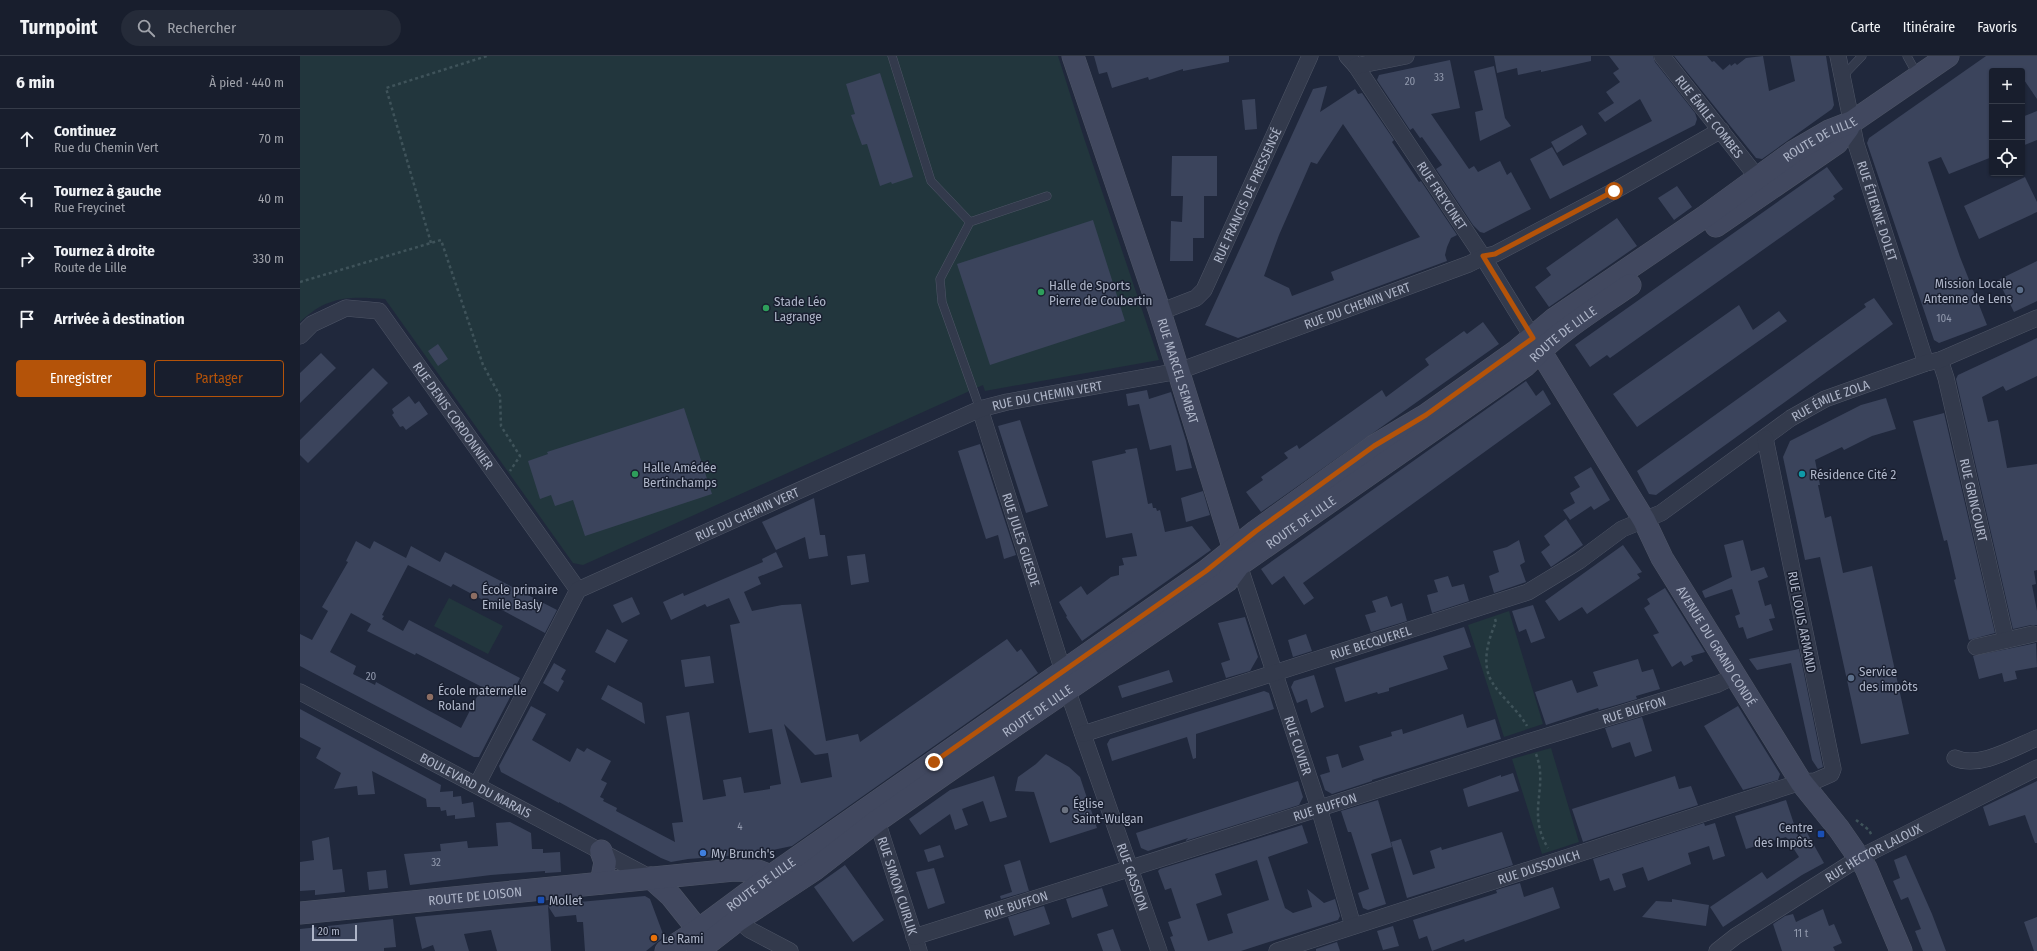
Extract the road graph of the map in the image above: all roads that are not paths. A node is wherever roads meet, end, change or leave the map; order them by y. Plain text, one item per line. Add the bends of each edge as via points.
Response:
1 (892, 56) edge
2 (1073, 56) edge
3 (1310, 56) edge
4 (1406, 56) edge
5 (1662, 56) edge
6 (1838, 56) edge
7 (1862, 56) edge
8 (1907, 56) edge
9 (1948, 56) edge
10 (1351, 61) edge
11 (1842, 77) junction
12 (1919, 77) junction
13 (1852, 122) junction
14 (1720, 130) junction
15 (1793, 152) junction
16 (1757, 177) junction
17 (1047, 196) dead end
18 (970, 222) junction
19 (1483, 256) junction
20 (1160, 312) junction
21 (2037, 318) edge
22 (300, 336) edge
23 (1536, 344) junction
24 (1933, 362) junction
25 (1179, 371) junction
26 (980, 409) junction
27 (1406, 437) dead end
28 (1765, 438) junction
29 (1384, 446) junction
30 (1363, 471) junction
31 (1644, 520) junction
32 (1232, 562) junction
33 (578, 590) junction
34 (2033, 634) dead end
35 (2006, 640) junction
36 (1976, 647) dead end
37 (1274, 674) junction
38 (1736, 675) junction
39 (1067, 679) junction
40 (300, 692) edge
41 (988, 724) junction
42 (1083, 734) junction
43 (2037, 738) edge
44 (1955, 758) dead end
45 (2037, 768) edge
46 (1801, 782) junction
47 (477, 785) junction
48 (1319, 808) junction
49 (877, 821) junction
50 (840, 839) dead end
51 (601, 851) junction
52 (1859, 858) junction
53 (1129, 869) junction
54 (651, 878) junction
55 (601, 883) junction
56 (774, 886) junction
57 (300, 913) edge
58 (738, 920) junction
59 (1353, 926) junction
60 (699, 944) edge
61 (917, 944) edge
62 (666, 951) edge
63 (790, 951) edge
64 (1159, 951) edge
65 (1277, 951) edge
66 (1717, 951) edge
67 (1901, 951) edge

1 - 18 lane via 931,181
2 - 20 main road, RUE MARCEL SEMBAT
3 - 20 street, RUE FRANCIS DE PRESSENSÉ via 1204,290 1196,298
4 - 10 street
5 - 14 street, RUE ÉMILE COMBES
6 - 11 street, RUE ÉTIENNE DOLET
7 - 11 lane
8 - 12 lane
9 - 12 main road
10 - 19 street, RUE FREYCINET
11 - 13 street, RUE ÉTIENNE DOLET
12 - 13 main road
13 - 15 main road, ROUTE DE LILLE via 1829,131
13 - 23 main road, ROUTE DE LILLE via 1837,143 1636,280
13 - 24 street, RUE ÉTIENNE DOLET via 1856,144 1923,349
14 - 16 street, RUE ÉMILE COMBES
14 - 19 street, RUE DU CHEMIN VERT via 1614,191 1502,250
15 - 16 main road, ROUTE DE LILLE
15 - 23 lane via 1788,165
16 - 23 main road, ROUTE DE LILLE via 1704,217 1554,319
17 - 18 lane
18 - 26 lane via 940,278 942,302
19 - 23 street, RUE FREYCINET
19 - 25 street, RUE DU CHEMIN VERT via 1470,264
20 - 25 main road, RUE MARCEL SEMBAT
21 - 24 street, RUE ÉMILE ZOLA
22 - 33 street, RUE DENIS CORDONNIER via 312,324 346,308 379,311
23 - 27 lane
23 - 29 main road, ROUTE DE LILLE via 1426,415
23 - 30 main road, ROUTE DE LILLE via 1526,365
23 - 31 main road, AVENUE DU GRAND CONDÉ
24 - 28 street, RUE ÉMILE ZOLA via 1825,399 1791,418
24 - 35 street, RUE GRINCOURT via 1946,378
25 - 26 street, RUE DU CHEMIN VERT
25 - 32 main road, RUE MARCEL SEMBAT
26 - 33 street, RUE DU CHEMIN VERT
26 - 39 street, RUE JULES GUESDE
28 - 31 street, RUE ÉMILE ZOLA via 1661,513
28 - 46 street, RUE LOUIS ARMAND via 1833,769 1826,777
29 - 30 lane
29 - 30 lane via 1387,451
29 - 32 main road, ROUTE DE LILLE via 1256,531
30 - 32 main road, ROUTE DE LILLE
31 - 37 street, RUE BECQUEREL via 1622,530 1579,561 1528,592
31 - 38 main road, AVENUE DU GRAND CONDÉ via 1662,558
32 - 37 street, RUE CUVIER
32 - 39 main road, ROUTE DE LILLE
33 - 47 street
34 - 35 street
35 - 36 street
37 - 42 street, RUE BECQUEREL
37 - 48 street, RUE CUVIER
38 - 46 main road, AVENUE DU GRAND CONDÉ
38 - 48 street, RUE BUFFON via 1718,684
39 - 41 main road, ROUTE DE LILLE
39 - 42 street, RUE GASSION
39 - 49 main road, ROUTE DE LILLE via 1031,714
40 - 47 street, BOULEVARD DU MARAIS
41 - 50 lane via 974,746
41 - 56 main road, ROUTE DE LILLE
42 - 53 street, RUE GASSION
43 - 44 street via 1986,758 1965,762
45 - 52 street, RUE HECTOR LALOUX
46 - 52 main road, AVENUE DU GRAND CONDÉ via 1839,828
46 - 59 street, RUE DUSSOUICH
47 - 51 street, BOULEVARD DU MARAIS
48 - 53 street, RUE BUFFON
48 - 59 street, RUE CUVIER
49 - 56 main road, ROUTE DE LILLE via 814,870
49 - 61 street, RUE SIMON CUIRLIK
51 - 54 street, BOULEVARD DU MARAIS
51 - 55 main road via 605,862
52 - 66 street, RUE HECTOR LALOUX via 1736,936
52 - 67 main road, AVENUE DU GRAND CONDÉ via 1866,868
53 - 61 street, RUE BUFFON
53 - 64 street, RUE GASSION
54 - 55 main road, ROUTE DE LOISON
54 - 56 main road, ROUTE DE LOISON via 734,870 758,871
54 - 60 main road via 671,896
55 - 57 main road, ROUTE DE LOISON
56 - 58 main road, ROUTE DE LILLE
56 - 60 main road, ROUTE DE LILLE
58 - 60 main road, ROUTE DE LILLE
58 - 63 street via 750,930
59 - 65 street, RUE DUSSOUICH
60 - 62 main road, ROUTE DE LILLE

